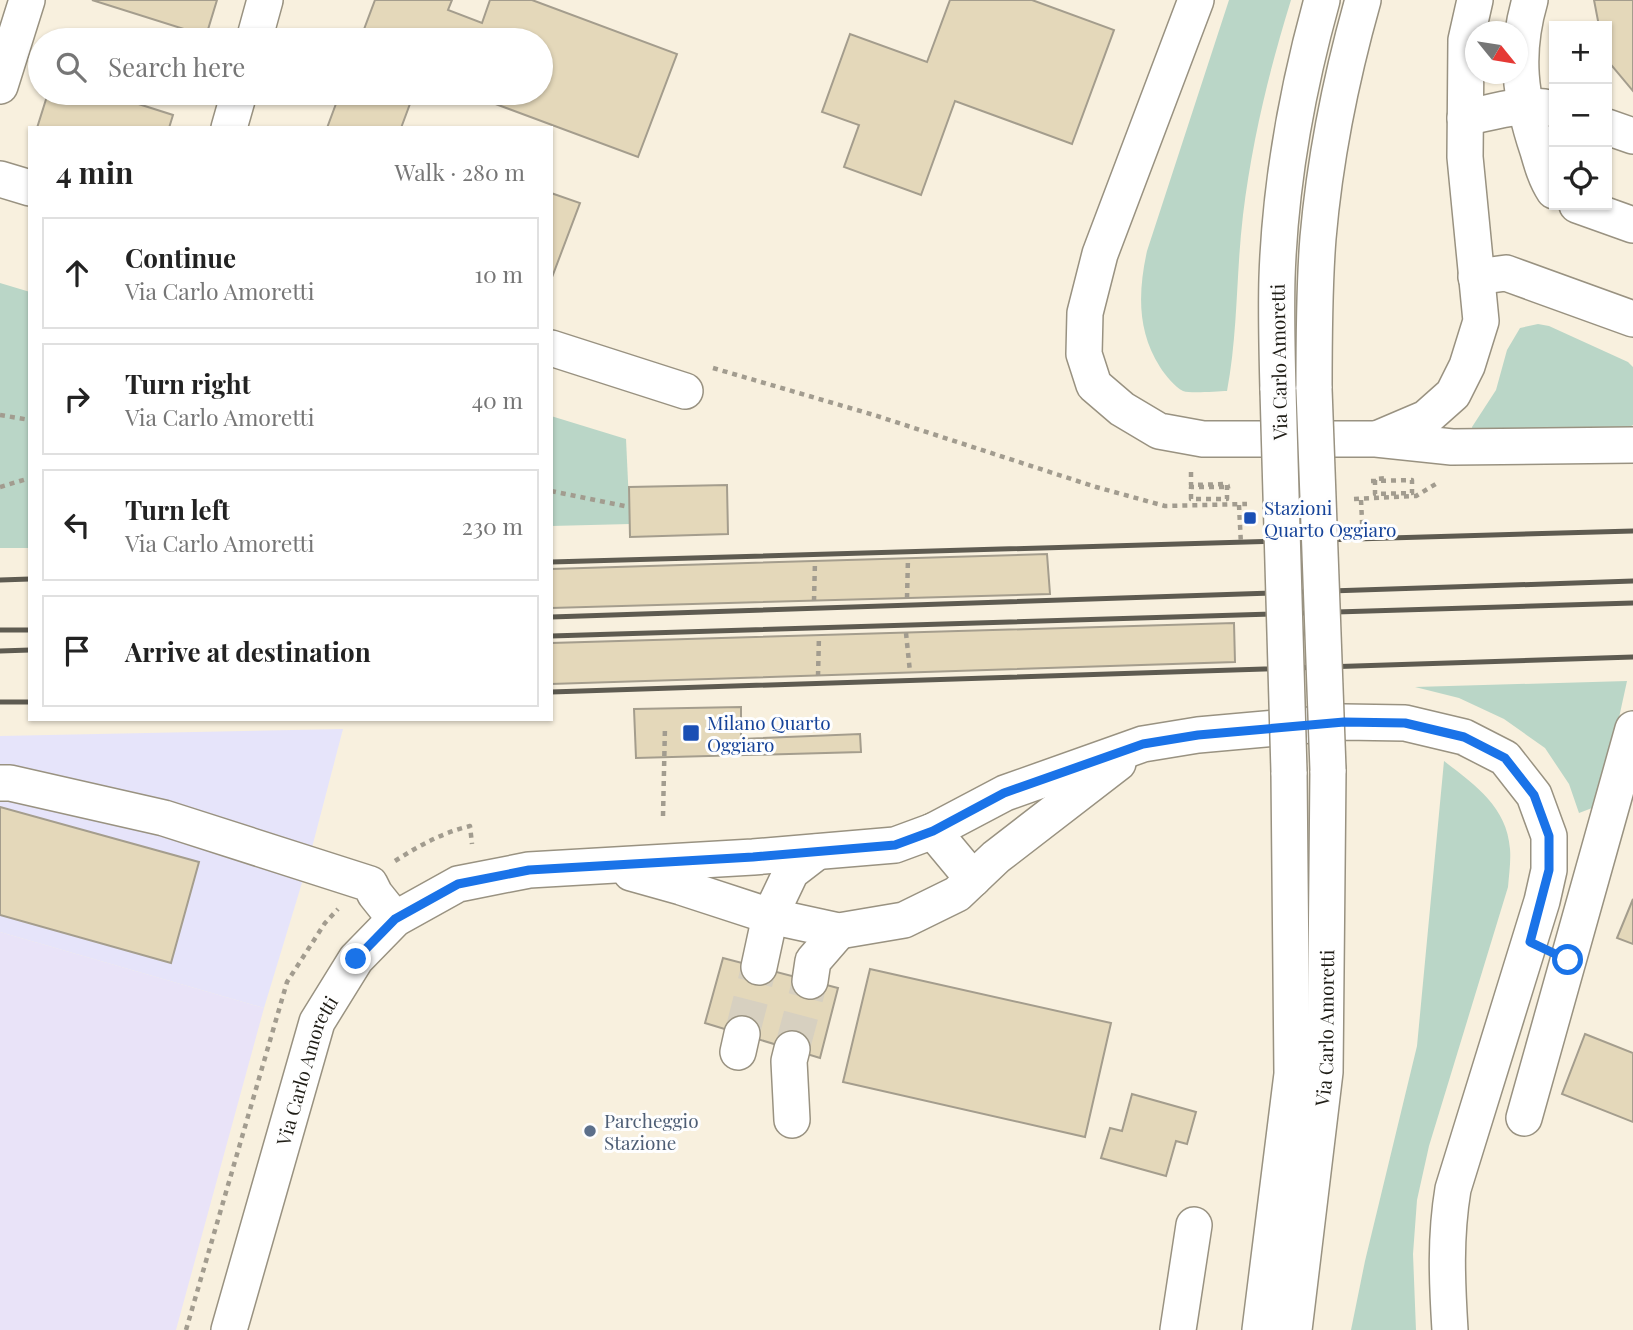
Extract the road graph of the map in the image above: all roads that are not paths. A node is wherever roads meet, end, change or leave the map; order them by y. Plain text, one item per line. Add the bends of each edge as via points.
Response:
1 (27, 0) edge
2 (265, 0) edge
3 (1196, 0) edge
4 (1322, 0) edge
5 (1363, 0) edge
6 (1475, 0) edge
7 (1530, 0) edge
8 (257, 28) edge
9 (0, 86) edge
10 (236, 105) edge
11 (1539, 108) edge
12 (1465, 118) junction
13 (230, 126) edge
14 (1612, 129) edge
15 (1633, 136) edge
16 (0, 179) edge
17 (1549, 182) edge
18 (28, 187) edge
19 (1591, 210) edge
20 (1633, 225) edge
21 (1476, 277) junction
22 (1633, 319) edge
23 (553, 348) edge
24 (695, 379) road end
25 (1376, 439) junction
26 (1633, 445) edge
27 (1633, 729) edge
28 (1143, 744) junction
29 (0, 783) edge
30 (933, 831) junction
31 (817, 852) junction
32 (603, 865) junction
33 (973, 879) junction
34 (770, 916) junction
35 (395, 919) junction
36 (839, 931) junction
37 (1530, 942) junction
38 (1580, 964) junction
39 (759, 967) tunnel mouth
40 (810, 981) tunnel mouth
41 (792, 1049) tunnel mouth
42 (1474, 1119) junction
43 (792, 1120) dead end
44 (1194, 1225) dead end
45 (229, 1330) edge
46 (1178, 1330) edge
47 (1260, 1330) edge
48 (1294, 1330) edge
49 (1450, 1330) edge

1 - 9 street
2 - 8 street
3 - 25 street via 1097,266 1085,313 1084,354 1094,385 1122,409 1159,430 1203,439
4 - 47 street, Via Carlo Amoretti, bridge via 1299,94 1277,277 1292,1074
5 - 48 street, Via Carlo Amoretti, bridge via 1336,107 1318,238 1314,389 1328,771 1325,1072
6 - 12 street via 1466,40
7 - 11 street via 1520,56
10 - 13 street
11 - 12 street
11 - 17 street
12 - 21 street
14 - 15 street
16 - 18 street
19 - 20 street
21 - 22 street via 1506,273
21 - 25 street via 1481,321 1453,394 1426,418
23 - 24 street
25 - 26 street via 1452,447
27 - 38 street
28 - 30 street, Via Carlo Amoretti via 1004,793
28 - 33 street, Via Carlo Amoretti
28 - 37 street, Via Carlo Amoretti via 1330,723 1405,723 1464,737 1505,758 1534,795 1549,836 1549,870
29 - 35 street via 164,818 370,884
30 - 31 street, Via Carlo Amoretti via 895,845
30 - 33 street
31 - 32 street, Via Carlo Amoretti
31 - 34 street via 791,872
32 - 34 street, Via Carlo Amoretti
32 - 35 street, Via Carlo Amoretti via 529,870 458,884
33 - 36 street, Via Carlo Amoretti via 957,894 904,920
34 - 36 street, Via Carlo Amoretti
34 - 39 street
35 - 45 street, Via Carlo Amoretti via 356,959 317,1022
36 - 40 street via 813,961
37 - 38 street
37 - 42 street, Via Carlo Amoretti
38 - 42 street via 1531,1123 1501,1116
41 - 43 street
42 - 49 street, Via Carlo Amoretti via 1447,1226
44 - 46 street

